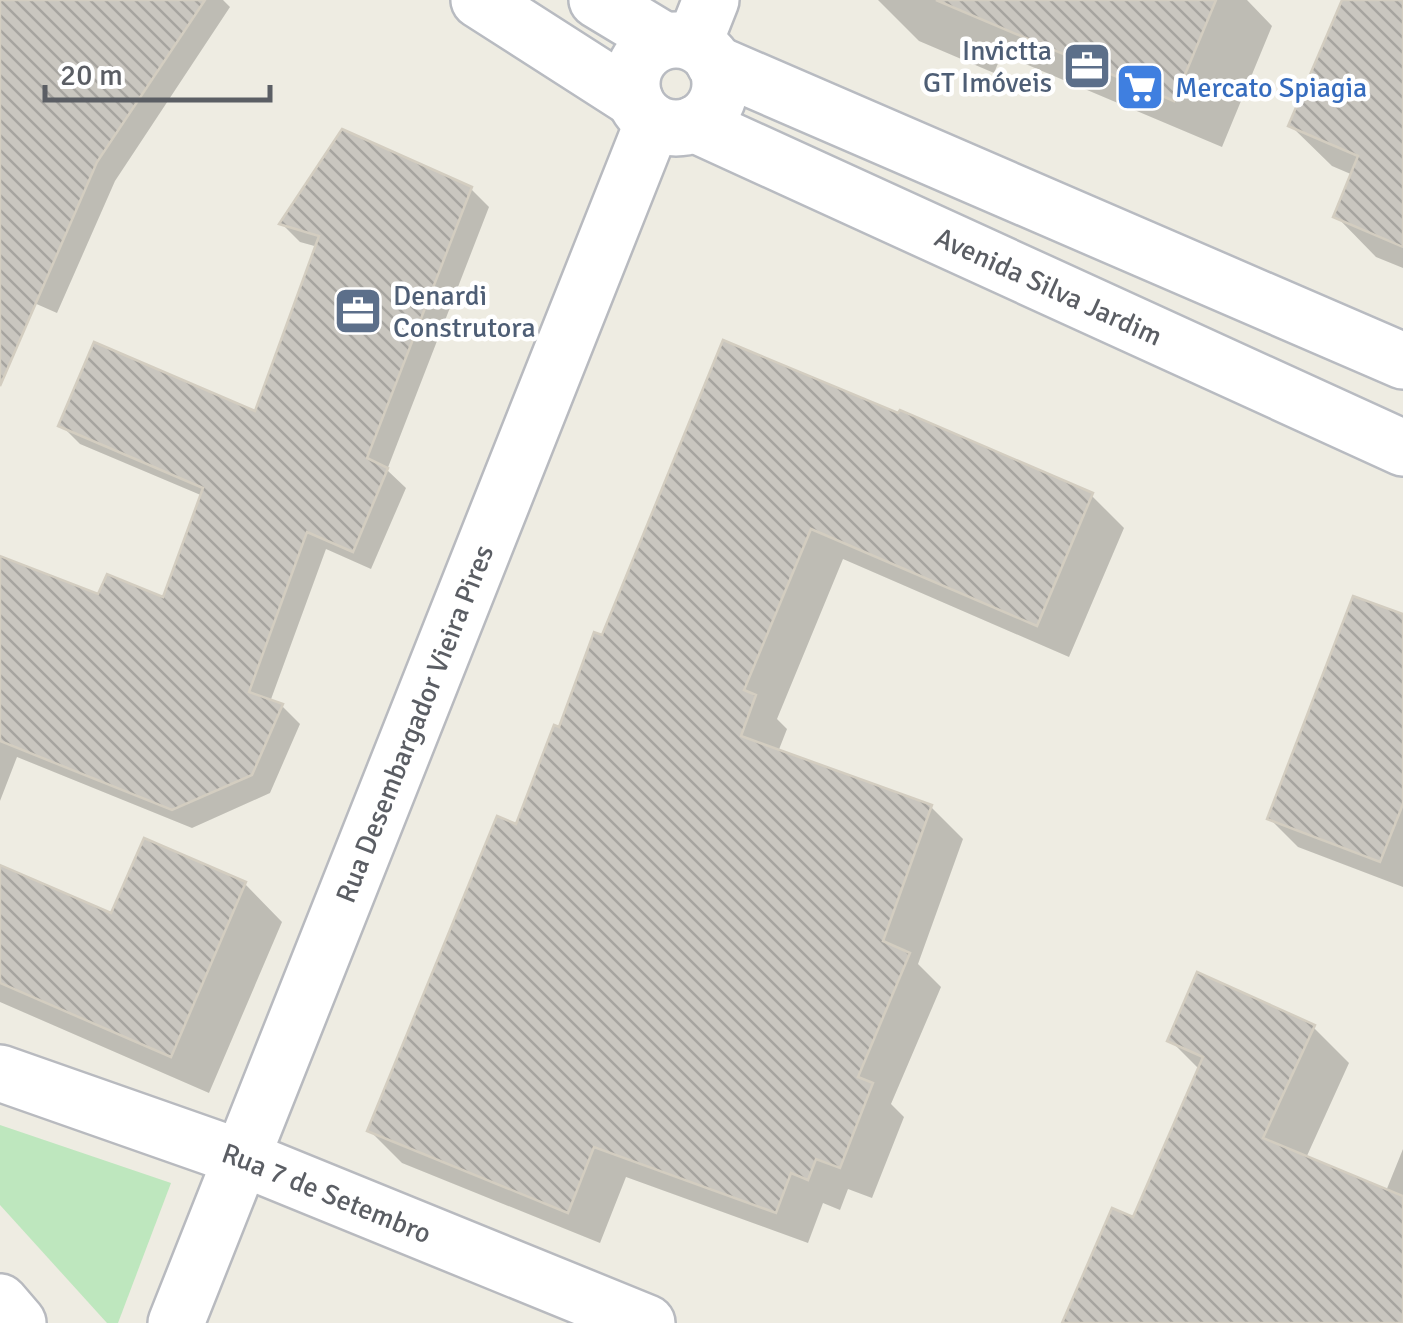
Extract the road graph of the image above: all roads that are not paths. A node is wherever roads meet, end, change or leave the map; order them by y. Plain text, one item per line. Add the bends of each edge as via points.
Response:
1 (479, 0) edge
2 (596, 0) edge
3 (696, 37) edge
4 (661, 115) junction
5 (1403, 361) edge
6 (1403, 448) edge
7 (0, 1073) edge
8 (242, 1158) junction
9 (0, 1302) edge
10 (18, 1323) edge
11 (176, 1323) edge
12 (647, 1323) edge

1 - 4 street, Avenida Silva Jardim
2 - 3 street
3 - 4 street via 652,46 634,71
3 - 4 street via 720,76 720,92 706,116
3 - 5 street
4 - 6 street, Avenida Silva Jardim
4 - 8 street, Rua Desembargador Vieira Pires
7 - 8 street, Rua 7 de Setembro
8 - 11 street, Rua Desembargador Vieira Pires
8 - 12 street, Rua 7 de Setembro
9 - 10 street

